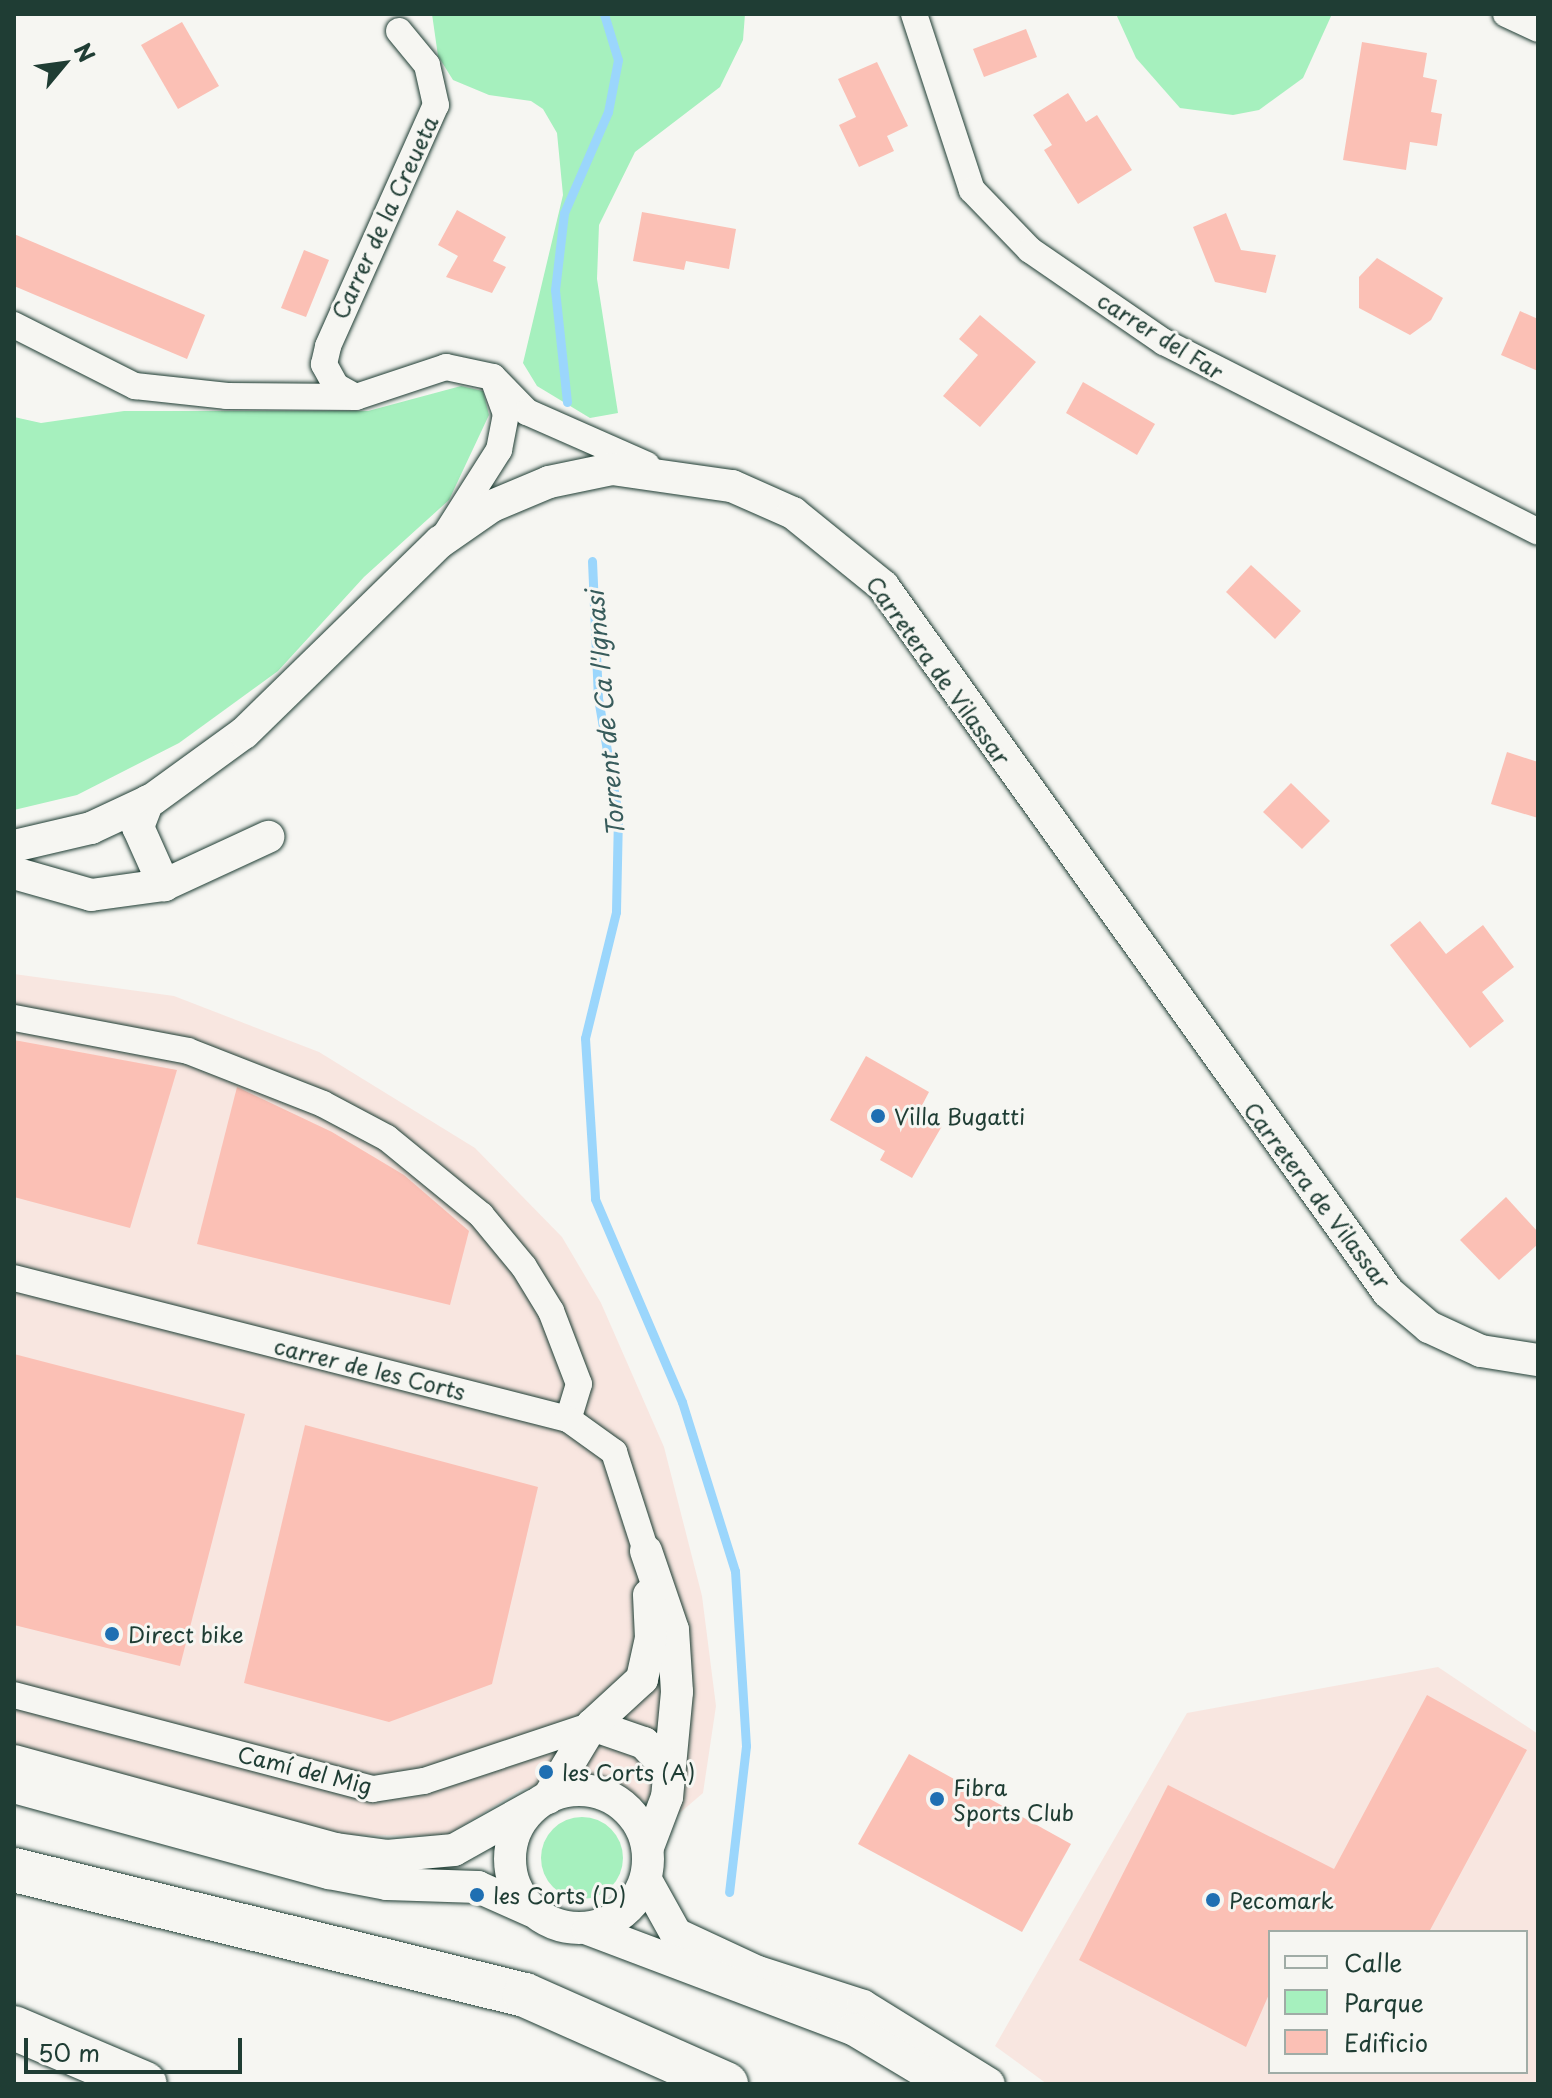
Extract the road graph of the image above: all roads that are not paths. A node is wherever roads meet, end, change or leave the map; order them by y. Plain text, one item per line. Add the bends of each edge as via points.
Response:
1 (914, 14) edge
2 (1506, 14) edge
3 (1538, 29) edge
4 (399, 31) dead end
5 (14, 325) edge
6 (493, 377) junction
7 (356, 397) junction
8 (668, 473) junction
9 (1538, 532) edge
10 (440, 542) junction
11 (148, 801) junction
12 (268, 837) dead end
13 (14, 846) edge
14 (14, 873) edge
15 (164, 885) junction
16 (14, 1018) edge
17 (14, 1278) edge
18 (1538, 1360) edge
19 (568, 1419) junction
20 (646, 1551) junction
21 (14, 1695) edge
22 (592, 1725) junction
23 (14, 1761) edge
24 (669, 1770) junction
25 (14, 1787) edge
26 (541, 1801) junction
27 (648, 1847) junction
28 (14, 1870) edge
29 (646, 1880) junction
30 (532, 1911) junction
31 (588, 1929) junction
32 (14, 2028) edge
33 (145, 2084) edge
34 (726, 2084) edge
35 (945, 2084) edge
36 (989, 2084) edge

1 - 9 street, carrer del Far via 940,107 972,190 1030,250 1164,342
2 - 3 street
4 - 7 street, Carrer de la Creueta via 427,65 436,105 328,346 324,364 336,386
5 - 7 street via 135,386 227,396 325,392
6 - 7 street via 446,367
6 - 8 street via 527,412
6 - 10 street via 506,414 499,450
8 - 10 street, Carretera de Vilassar via 612,469 549,482 492,506
8 - 18 street, Carretera de Vilassar via 732,486 793,513 883,586 1388,1292 1429,1327 1481,1351
10 - 11 street, Carretera de Vilassar via 244,733
11 - 13 street, Carretera de Vilassar via 91,828
11 - 15 street via 138,827
12 - 15 street
14 - 15 street via 91,895
16 - 19 street via 125,1036 219,1061 323,1104 408,1154 481,1215 551,1311 579,1384
17 - 19 street, carrer de les Corts
19 - 20 street, carrer de les Corts via 614,1452
20 - 22 street via 651,1638 642,1679
20 - 24 street via 673,1630 677,1692
21 - 22 street, Camí del Mig via 373,1789 424,1781
22 - 24 street via 644,1743
22 - 26 street
23 - 26 street via 336,1849 387,1856 454,1850
24 - 27 street via 667,1797
25 - 30 street via 329,1873 387,1884 478,1887
26 - 27 street via 564,1790 611,1797 642,1828
26 - 30 street via 518,1824 510,1869
27 - 29 street
28 - 34 highway via 525,1995
29 - 31 street via 629,1909
29 - 36 street via 676,1934 758,1972 863,2006
30 - 31 street via 558,1926
31 - 35 street via 853,2029
32 - 33 highway

